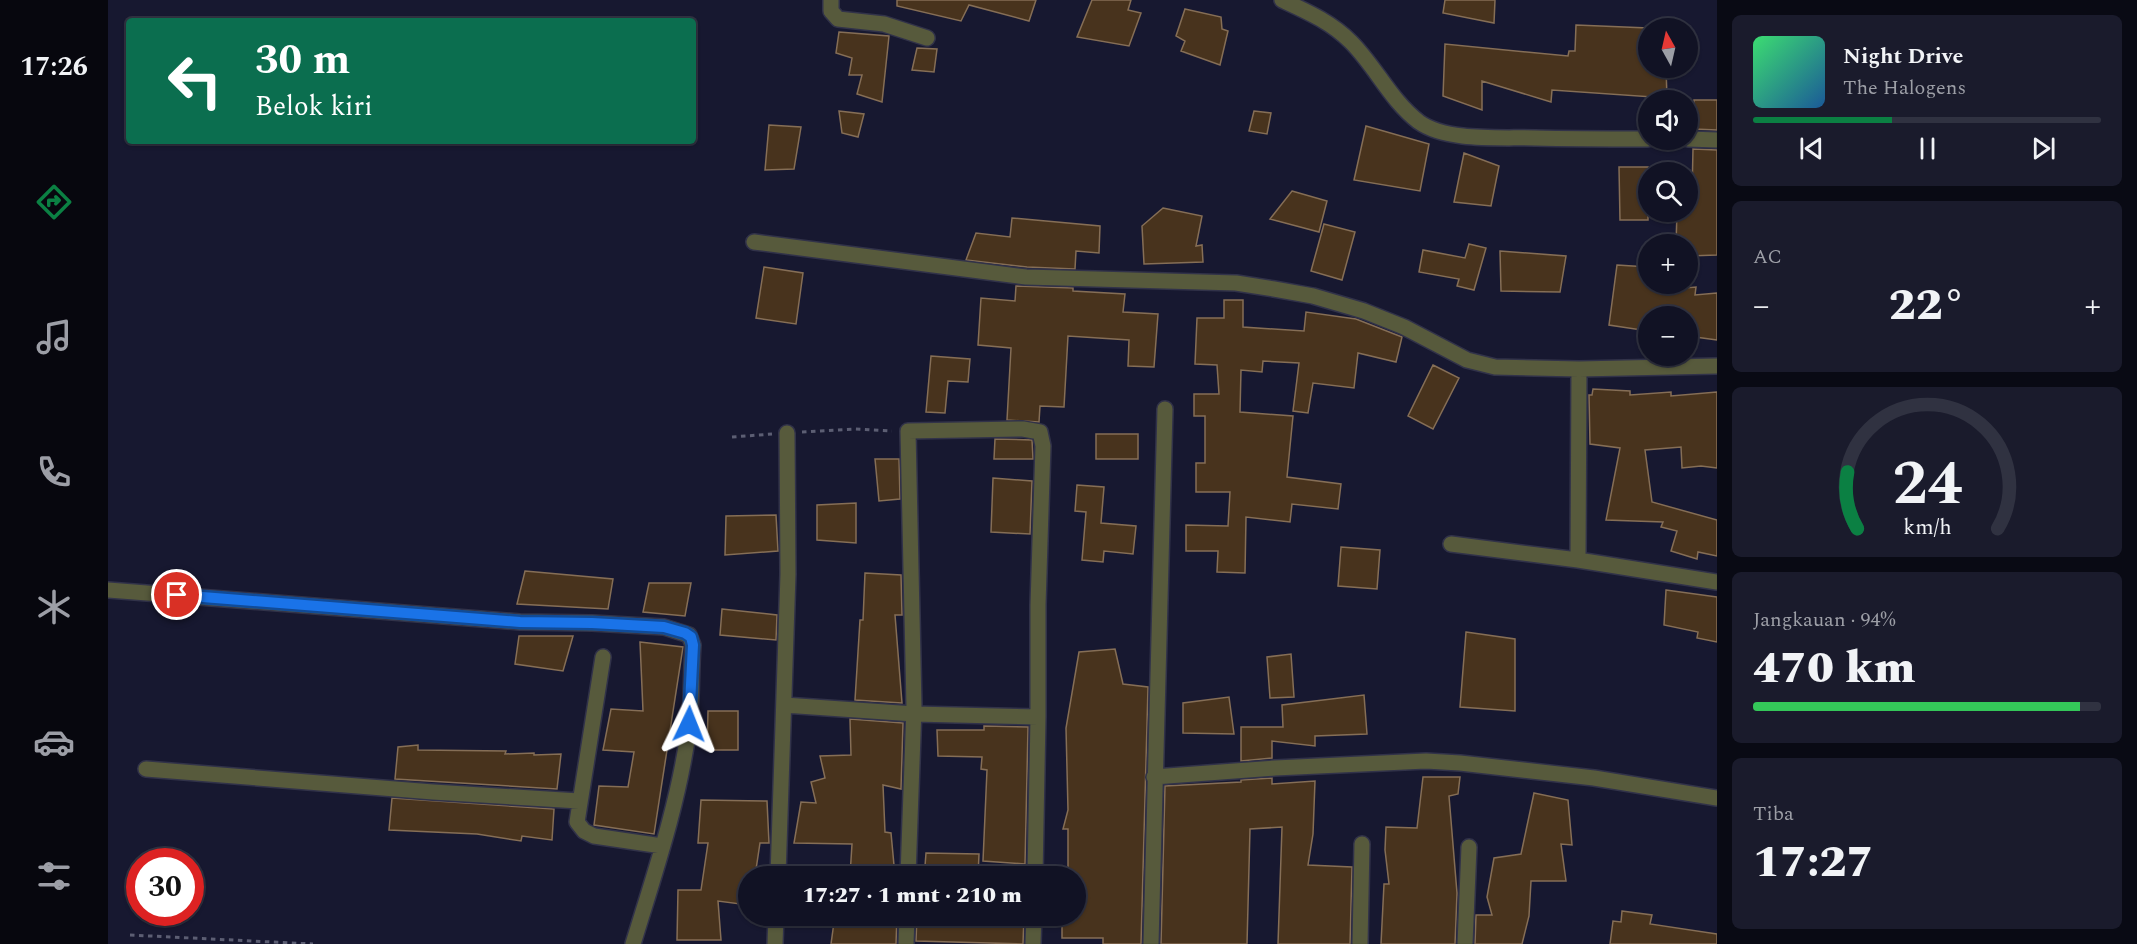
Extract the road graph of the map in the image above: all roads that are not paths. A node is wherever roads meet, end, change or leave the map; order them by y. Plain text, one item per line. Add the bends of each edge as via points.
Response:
1 (831, 0) edge
2 (1282, 0) edge
3 (927, 38) dead end
4 (1638, 139) edge
5 (1698, 139) edge
6 (1717, 140) edge
7 (754, 242) dead end
8 (1717, 366) edge
9 (1579, 369) junction
10 (1165, 409) dead end
11 (787, 434) road end
12 (1451, 544) dead end
13 (1578, 560) junction
14 (1717, 582) edge
15 (108, 590) edge
16 (603, 657) dead end
17 (784, 705) junction
18 (914, 714) junction
19 (1038, 717) junction
20 (146, 769) dead end
21 (1154, 777) junction
22 (1717, 798) edge
23 (579, 801) junction
24 (1362, 844) dead end
25 (662, 846) junction
26 (1469, 847) dead end
27 (778, 866) edge
28 (908, 866) edge
29 (1035, 866) edge
30 (776, 926) edge
31 (907, 926) edge
32 (1034, 926) edge
33 (633, 944) edge
34 (775, 944) edge
35 (906, 944) edge
36 (1033, 944) edge
37 (1151, 944) edge
38 (1360, 944) edge
39 (1465, 944) edge

1 - 3 street via 831,11 838,19 884,24
2 - 4 street via 1338,29 1401,104 1435,131 1482,137
5 - 6 street
7 - 9 street via 1026,277 1265,288 1364,310 1479,364
8 - 9 street
9 - 13 street
10 - 21 street
11 - 17 street
12 - 13 street
13 - 14 street
15 - 25 street via 520,622 664,627 685,633 693,645 689,724 676,803
16 - 23 street
17 - 18 street
17 - 27 street
18 - 19 street
18 - 19 street via 908,431 1023,429 1042,434
18 - 28 street
19 - 29 street
20 - 23 street
21 - 22 street via 1426,761 1594,778
21 - 37 street
23 - 25 street via 578,822 588,834
24 - 38 street
25 - 33 street
26 - 39 street
30 - 34 street
31 - 35 street
32 - 36 street

